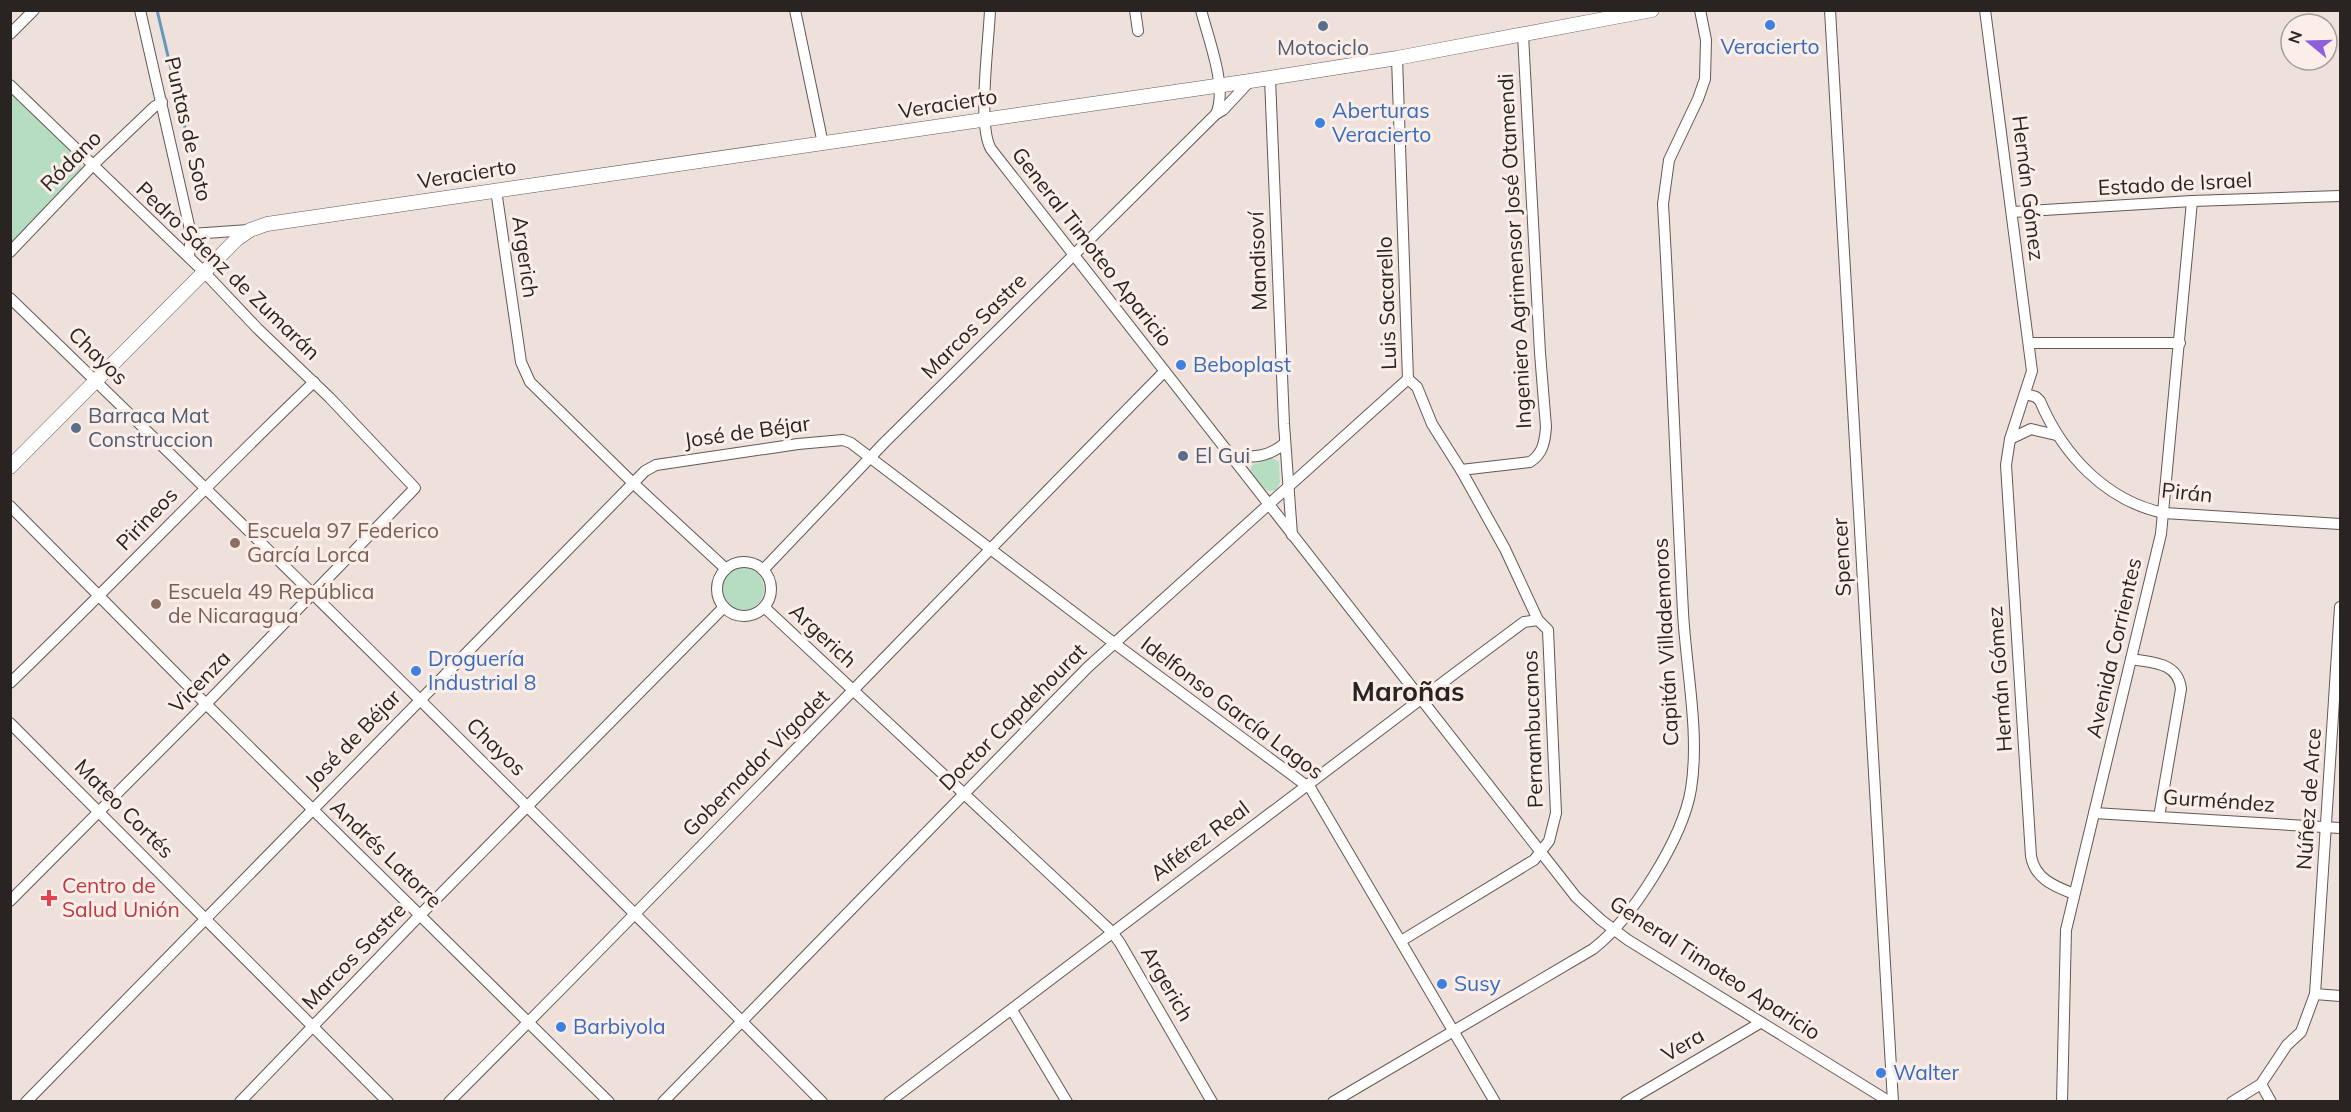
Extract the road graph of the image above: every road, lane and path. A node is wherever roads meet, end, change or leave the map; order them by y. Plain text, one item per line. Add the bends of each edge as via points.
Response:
1 (34, 10) edge
2 (140, 10) edge
3 (795, 10) edge
4 (990, 10) edge
5 (1135, 10) edge
6 (1201, 10) edge
7 (1652, 10) edge
8 (1700, 10) edge
9 (1830, 10) edge
10 (1985, 10) edge
11 (1138, 31) dead end
12 (10, 34) edge
13 (1523, 35) junction
14 (1397, 58) junction
15 (1270, 78) junction
16 (1250, 81) junction
17 (10, 85) edge
18 (1220, 85) junction
19 (162, 102) junction
20 (1216, 114) junction
21 (984, 120) junction
22 (823, 144) junction
23 (92, 166) junction
24 (496, 190) junction
25 (2340, 196) edge
26 (2192, 201) junction
27 (2012, 212) junction
28 (250, 230) junction
29 (192, 234) junction
30 (10, 252) edge
31 (1073, 255) junction
32 (189, 256) junction
33 (205, 273) junction
34 (10, 298) edge
35 (2029, 343) junction
36 (2180, 344) junction
37 (1164, 372) junction
38 (1408, 379) junction
39 (96, 381) junction
40 (314, 382) junction
41 (2026, 394) junction
42 (2056, 435) junction
43 (2010, 439) junction
44 (1285, 443) junction
45 (1232, 456) junction
46 (871, 459) junction
47 (10, 467) edge
48 (1461, 470) junction
49 (633, 483) junction
50 (1289, 486) junction
51 (205, 487) junction
52 (416, 488) joint
53 (1268, 504) junction
54 (10, 506) edge
55 (2164, 513) junction
56 (2340, 524) edge
57 (1293, 535) junction
58 (991, 548) junction
59 (726, 569) junction
60 (763, 570) junction
61 (312, 595) junction
62 (100, 596) junction
63 (724, 607) junction
64 (764, 607) junction
65 (2340, 607) edge
66 (1538, 620) junction
67 (1114, 642) junction
68 (2131, 659) junction
69 (2338, 676) edge
70 (10, 683) edge
71 (854, 692) junction
72 (418, 699) junction
73 (1421, 699) junction
74 (206, 704) junction
75 (10, 723) edge
76 (1307, 785) junction
77 (963, 795) junction
78 (528, 807) junction
79 (313, 809) junction
80 (99, 811) junction
81 (2094, 813) junction
82 (2159, 817) junction
83 (2327, 827) junction
84 (2340, 828) edge
85 (1540, 853) junction
86 (2074, 894) junction
87 (10, 901) edge
88 (421, 914) junction
89 (635, 914) junction
90 (207, 919) junction
91 (1615, 931) junction
92 (1112, 932) junction
93 (1401, 941) junction
94 (2315, 994) junction
95 (2340, 996) edge
96 (1012, 1010) junction
97 (743, 1022) junction
98 (528, 1023) junction
99 (1760, 1023) junction
100 (313, 1026) junction
101 (1453, 1029) junction
102 (2260, 1084) junction
103 (1633, 1100) edge
104 (26, 1101) edge
105 (240, 1101) edge
106 (388, 1101) edge
107 (449, 1101) edge
108 (609, 1101) edge
109 (663, 1101) edge
110 (822, 1101) edge
111 (889, 1101) edge
112 (1067, 1101) edge
113 (1212, 1101) edge
114 (1333, 1101) edge
115 (1495, 1101) edge
116 (1892, 1101) edge
117 (2062, 1101) edge
118 (2232, 1101) edge
119 (2271, 1101) edge

1 - 12 street
2 - 19 street, Puntas de Soto
3 - 22 street
4 - 21 street, General Timoteo Aparicio
5 - 11 street
6 - 18 street
7 - 13 street, Veracierto
8 - 91 street, Capitán Villademoros via 1706,40 1705,79 1669,160 1663,204 1692,779 1679,828
9 - 116 street, Spencer
10 - 27 street, Hernán Gómez
13 - 14 street, Veracierto
13 - 48 street, Ingeniero Agrimensor José Otamendi via 1545,439 1539,455 1530,462
14 - 15 street, Veracierto
14 - 38 street, Luis Sacarello
15 - 16 street, Veracierto
15 - 44 street, Mandisoví
16 - 18 street, Veracierto
16 - 20 street, Marcos Sastre
17 - 23 street, Pedro Sáenz de Zumarán
18 - 20 street
18 - 21 street, Veracierto
19 - 23 street, Ródano
19 - 29 street, Puntas de Soto
20 - 31 street, Marcos Sastre
21 - 22 street, Veracierto
21 - 31 street, General Timoteo Aparicio via 991,149
22 - 24 street, Veracierto
23 - 30 street, Ródano
23 - 32 street, Pedro Sáenz de Zumarán
24 - 28 street, Veracierto via 267,224
24 - 49 street, Argerich via 524,369 536,389
25 - 26 street, Estado de Israel
26 - 27 street, Estado de Israel
26 - 36 street, Avenida Corrientes
27 - 35 street, Hernán Gómez
28 - 29 street, Veracierto
28 - 33 street, Veracierto
29 - 32 street, Puntas de Soto
31 - 37 street, General Timoteo Aparicio
31 - 46 street, Marcos Sastre
32 - 33 street, Pedro Sáenz de Zumarán
33 - 39 street, Veracierto
33 - 40 street, Pedro Sáenz de Zumarán
34 - 39 street, Chayos
35 - 36 street
35 - 41 street, Hernán Gómez via 2032,372
36 - 55 street, Avenida Corrientes
37 - 45 street, General Timoteo Aparicio
37 - 58 street, Gobernador Vigodet
38 - 48 street, Luis Sacarello via 1418,387 1432,424
38 - 50 street, Doctor Capdehourat
39 - 47 street, Veracierto
39 - 51 street, Chayos
40 - 51 street, Pirineos
40 - 52 street, Pedro Sáenz de Zumarán
41 - 42 street, Pirán via 2040,401
41 - 43 street, Hernán Gómez
42 - 43 street via 2031,429
42 - 55 street, Pirán via 2079,464 2113,492
43 - 86 street, Hernán Gómez via 2006,465 2031,856 2033,866 2044,880
44 - 45 street via 1261,456
44 - 50 street, Mandisoví
45 - 53 street, General Timoteo Aparicio
46 - 49 street, José de Béjar via 843,440 798,444 656,465
46 - 58 street, Idelfonso García Lagos
46 - 60 street, Marcos Sastre
48 - 66 street, Luis Sacarello via 1505,549
49 - 59 street, Argerich
49 - 72 street, José de Béjar
50 - 53 street, Doctor Capdehourat
50 - 57 street
51 - 61 street, Chayos
51 - 62 street, Pirineos
52 - 61 street, Vicenza
53 - 57 street, General Timoteo Aparicio
53 - 67 street, Doctor Capdehourat
54 - 62 street, Andrés Latorre
55 - 56 street, Pirán
55 - 68 street, Avenida Corrientes
57 - 73 street, General Timoteo Aparicio
58 - 67 street, Idelfonso García Lagos
58 - 71 street, Gobernador Vigodet
59 - 60 street via 749,562
59 - 63 street via 717,592
60 - 64 street, Argerich via 771,584
61 - 72 street, Chayos
61 - 74 street, Vicenza
62 - 70 street, Pirineos
62 - 74 street, Andrés Latorre
63 - 64 street via 740,616 749,616
63 - 78 street, Marcos Sastre
64 - 71 street, Argerich
65 - 69 street, Núñez de Arce
66 - 73 street, Alférez Real via 1524,622
66 - 85 street, Pernambucanos via 1549,635 1556,813 1552,835
67 - 76 street, Idelfonso García Lagos
67 - 77 street, Doctor Capdehourat
68 - 81 street, Avenida Corrientes
68 - 82 street via 2167,667 2180,679
69 - 83 street, Núñez de Arce
71 - 77 street, Argerich
71 - 89 street, Gobernador Vigodet
72 - 78 street, Chayos
72 - 79 street, José de Béjar
73 - 76 street, Alférez Real
73 - 85 street, General Timoteo Aparicio
74 - 79 street, Andrés Latorre
74 - 80 street, Vicenza
75 - 80 street, Mateo Cortés
76 - 92 street, Alférez Real
76 - 93 street, Idelfonso García Lagos
77 - 92 street, Argerich
77 - 97 street, Doctor Capdehourat
78 - 88 street, Marcos Sastre
78 - 89 street, Chayos
79 - 88 street, Andrés Latorre
79 - 90 street, José de Béjar
80 - 87 street, Vicenza
80 - 90 street, Mateo Cortés
81 - 82 street, Gurméndez
81 - 86 street, Avenida Corrientes
82 - 83 street, Gurméndez
83 - 84 street, Gurméndez
83 - 94 street, Núñez de Arce
85 - 91 street, General Timoteo Aparicio via 1576,897
85 - 93 street, Pernambucanos via 1528,866
86 - 117 street, Avenida Corrientes via 2065,939
88 - 98 street, Andrés Latorre
88 - 100 street, Marcos Sastre
89 - 97 street, Chayos
89 - 98 street, Gobernador Vigodet
90 - 100 street, Mateo Cortés
90 - 104 street, José de Béjar
91 - 99 street, General Timoteo Aparicio
91 - 101 street, Capitán Villademoros via 1593,949
92 - 96 street, Alférez Real
92 - 113 street, Argerich
93 - 101 street, Idelfonso García Lagos
94 - 95 street
94 - 102 street, Núñez de Arce via 2301,1032
96 - 111 street, Alférez Real
96 - 112 street
97 - 109 street, Doctor Capdehourat
97 - 110 street, Chayos
98 - 107 street, Gobernador Vigodet
98 - 108 street, Andrés Latorre
99 - 103 street, Vera
99 - 116 street, General Timoteo Aparicio
100 - 105 street, Marcos Sastre
100 - 106 street, Mateo Cortés
101 - 114 street, Capitán Villademoros
101 - 115 street, Idelfonso García Lagos
102 - 118 street
102 - 119 street

